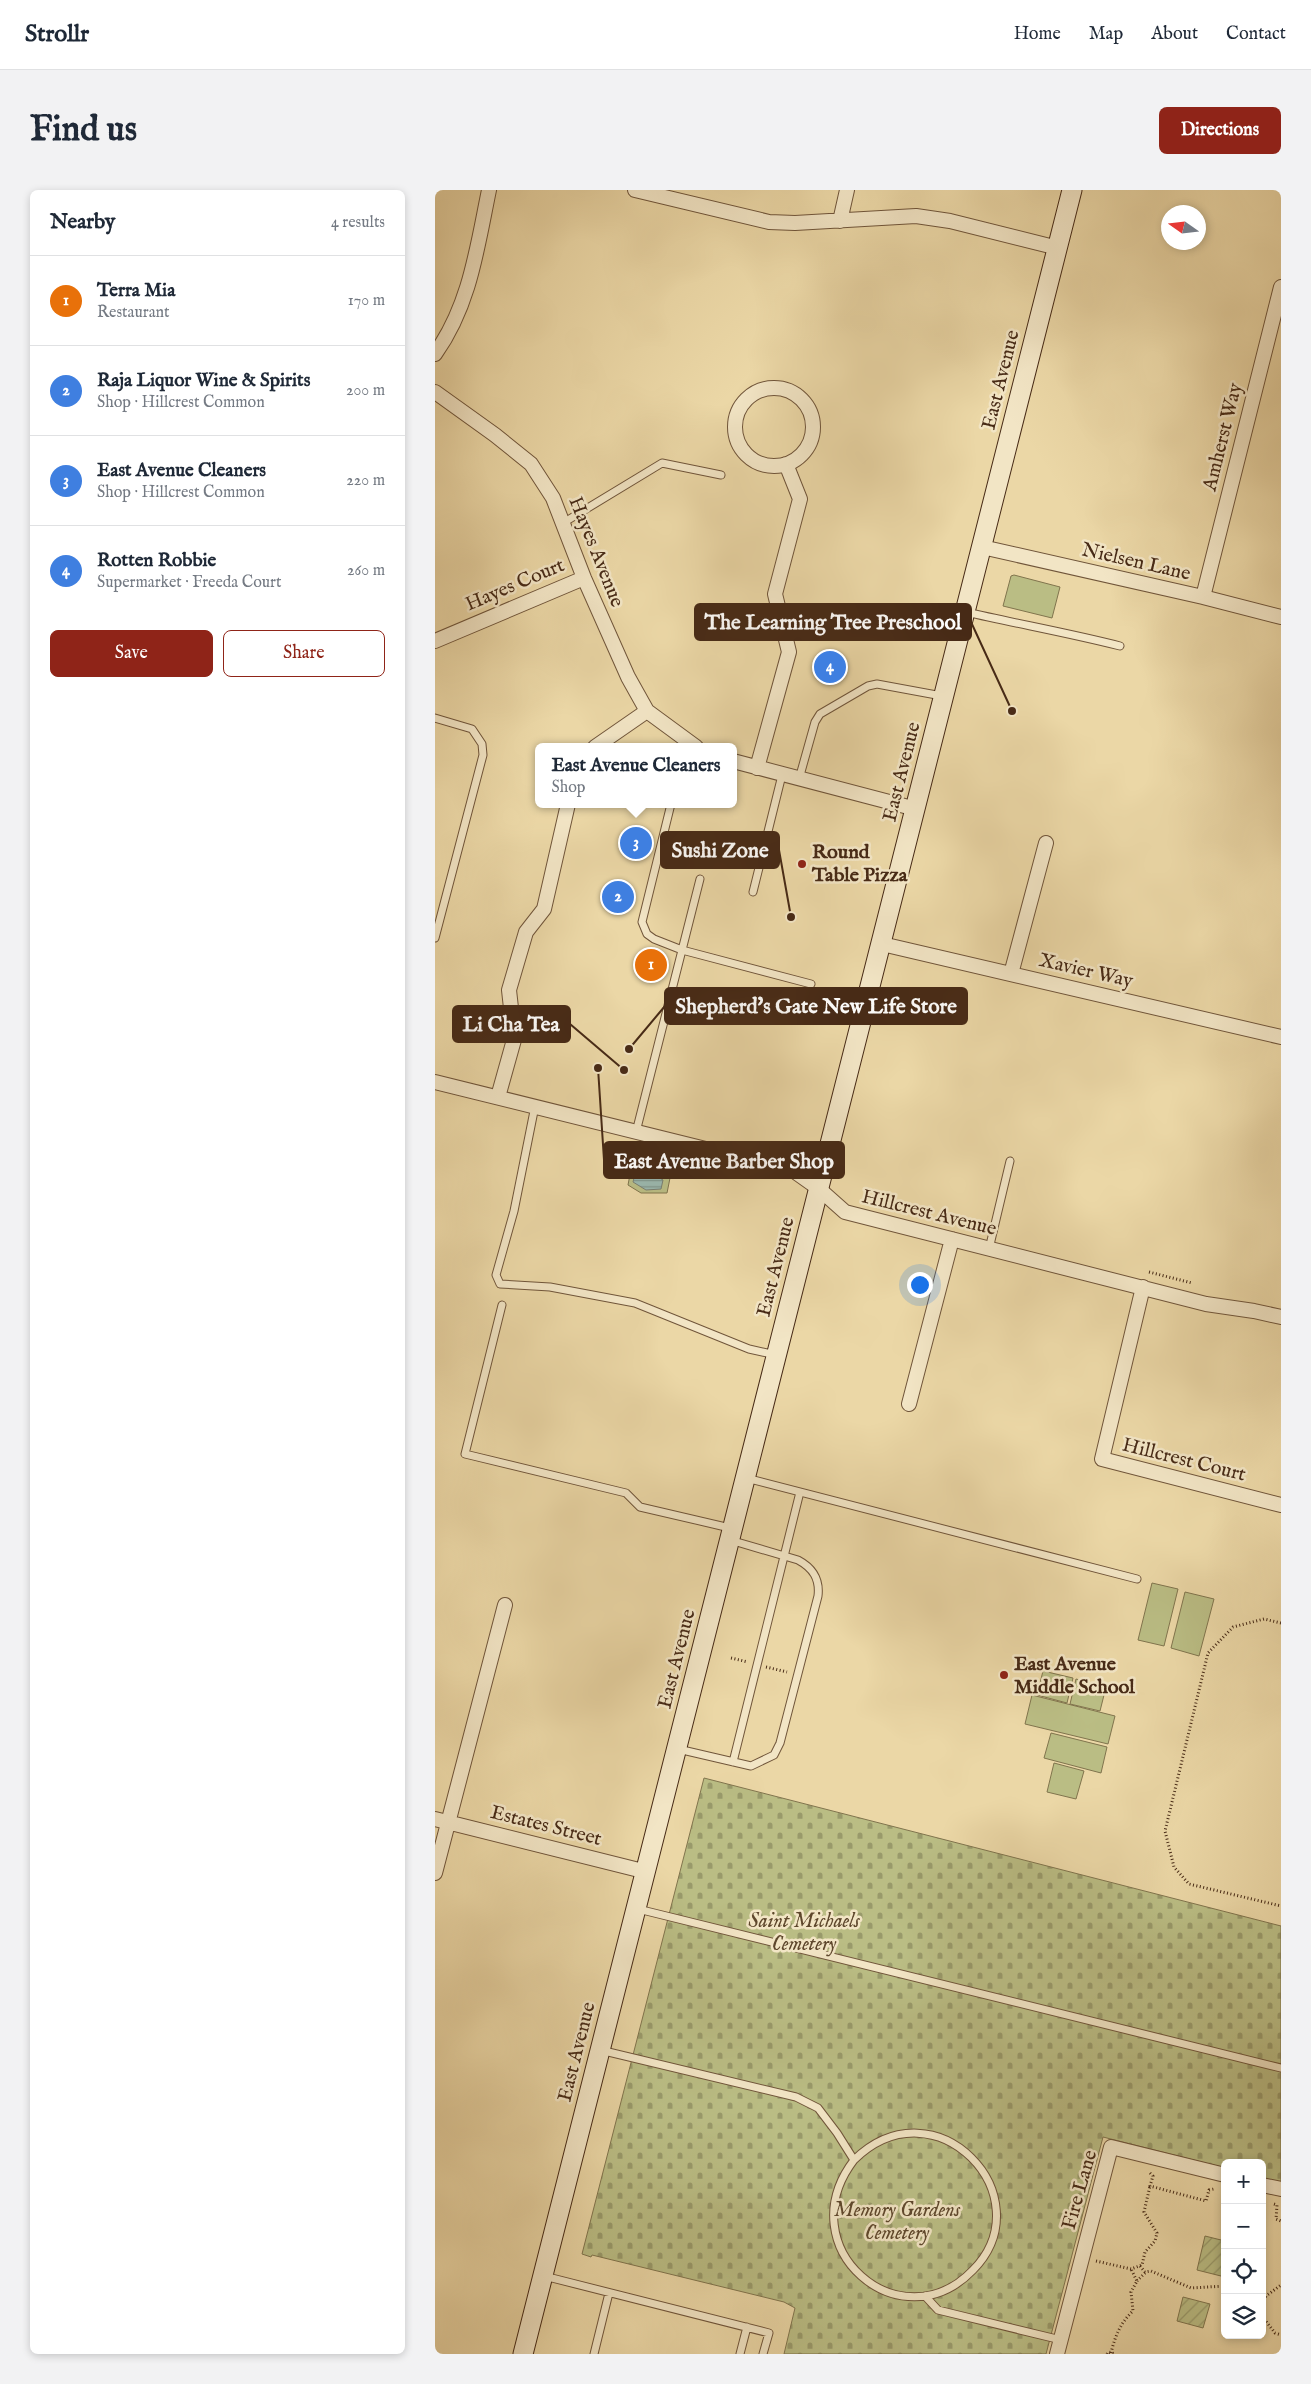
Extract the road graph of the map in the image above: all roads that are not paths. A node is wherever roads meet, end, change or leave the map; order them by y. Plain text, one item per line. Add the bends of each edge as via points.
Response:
1 (489, 190) edge
2 (635, 190) edge
3 (847, 190) edge
4 (1073, 190) edge
5 (840, 221) junction
6 (1058, 248) junction
7 (1281, 287) edge
8 (435, 354) edge
9 (435, 392) edge
10 (786, 464) junction
11 (721, 476) dead end
12 (563, 523) junction
13 (982, 548) junction
14 (584, 578) junction
15 (1203, 597) junction
16 (966, 611) junction
17 (1281, 617) edge
18 (435, 641) edge
19 (1120, 646) dead end
20 (945, 696) junction
21 (647, 711) junction
22 (435, 718) edge
23 (601, 743) edge
24 (688, 743) edge
25 (737, 762) edge
26 (757, 768) junction
27 (782, 775) junction
28 (799, 779) junction
29 (567, 808) edge
30 (670, 808) edge
31 (916, 809) junction
32 (1046, 843) dead end
33 (700, 879) dead end
34 (753, 892) dead end
35 (435, 938) edge
36 (881, 944) junction
37 (682, 950) junction
38 (1011, 974) junction
39 (811, 984) dead end
40 (1281, 1038) edge
41 (435, 1082) edge
42 (498, 1097) junction
43 (535, 1106) junction
44 (636, 1132) junction
45 (1010, 1161) dead end
46 (818, 1188) junction
47 (952, 1239) junction
48 (989, 1249) junction
49 (1143, 1288) junction
50 (502, 1306) dead end
51 (1281, 1317) edge
52 (777, 1356) junction
53 (909, 1404) dead end
54 (746, 1478) junction
55 (800, 1492) junction
56 (1281, 1505) edge
57 (732, 1534) junction
58 (785, 1556) junction
59 (1137, 1579) dead end
60 (505, 1605) dead end
61 (678, 1749) junction
62 (733, 1762) junction
63 (442, 1820) edge
64 (647, 1872) junction
65 (435, 1873) edge
66 (637, 1908) junction
67 (600, 2050) junction
68 (1281, 2068) edge
69 (853, 2160) junction
70 (1221, 2174) edge
71 (1266, 2186) edge
72 (1281, 2189) edge
73 (544, 2276) junction
74 (609, 2293) junction
75 (925, 2296) junction
76 (747, 2327) junction
77 (1061, 2340) junction
78 (523, 2354) edge
79 (594, 2354) edge
80 (740, 2354) edge
81 (763, 2354) edge
82 (1057, 2354) edge

1 - 8 street via 466,296 447,338
2 - 5 street via 769,222
3 - 5 street
4 - 6 main road, East Avenue
5 - 6 street via 916,216 950,221
6 - 13 main road, East Avenue
7 - 15 street, Amherst Way
9 - 12 street, Hayes Avenue via 531,464 553,498
10 - 10 street via 806,450 813,426 811,414 796,394 772,388 759,391 739,408 735,435 748,458 773,467
10 - 26 street via 800,499 775,594 789,652
11 - 12 lane via 662,463
12 - 14 street, Hayes Avenue
13 - 15 street, Nielsen Lane
13 - 16 main road, East Avenue
14 - 18 street, Hayes Court
14 - 21 street, Hayes Avenue via 627,677
15 - 17 street, Nielsen Lane
16 - 19 lane
16 - 20 main road, East Avenue
20 - 28 lane via 877,684 868,686 820,714
20 - 31 main road, East Avenue
21 - 23 street
21 - 24 street, Hayes Avenue
22 - 35 lane via 472,729 482,744 483,755
25 - 26 street
26 - 27 street
27 - 28 street
27 - 34 lane
28 - 31 street
29 - 42 street via 544,909 526,932 509,990 517,1029
30 - 37 lane via 642,922 647,934 654,939
31 - 36 main road, East Avenue
32 - 38 street
33 - 37 lane
36 - 38 street, Xavier Way
36 - 46 main road, East Avenue
37 - 39 lane
37 - 44 lane
38 - 40 street, Xavier Way
41 - 42 street, Hillcrest Avenue
42 - 43 street, Hillcrest Avenue
43 - 44 street, Hillcrest Avenue
43 - 52 lane via 496,1275 500,1284 550,1287 635,1303 741,1346
44 - 46 street, Hillcrest Avenue via 794,1171
45 - 48 lane
46 - 47 street, Hillcrest Avenue via 845,1212
46 - 52 main road, East Avenue
47 - 48 street, Hillcrest Avenue
47 - 53 street
48 - 49 street, Hillcrest Avenue
49 - 51 street, Hillcrest Avenue via 1206,1304
49 - 56 street, Hillcrest Court via 1102,1459
50 - 57 lane via 465,1454 625,1493 640,1507
52 - 54 main road, East Avenue
54 - 55 lane
54 - 57 main road, East Avenue
55 - 58 lane
55 - 59 lane
57 - 58 lane
57 - 61 main road, East Avenue
58 - 62 lane
58 - 62 lane via 805,1564 819,1585 781,1743 774,1755 751,1766
60 - 63 street
61 - 62 lane
61 - 64 main road, East Avenue
63 - 64 street, Estates Street
63 - 65 street
64 - 66 main road, East Avenue
66 - 67 main road, East Avenue
66 - 68 lane
67 - 69 lane via 796,2097 817,2108
67 - 73 main road, East Avenue
69 - 75 lane via 834,2198 833,2226 842,2253 860,2276 871,2284 897,2295
69 - 75 lane via 864,2150 889,2137 924,2134 957,2145 986,2176 992,2189 996,2217 990,2245 979,2264 964,2279 953,2287
70 - 77 street, Fire Lane via 1111,2147
71 - 72 street
73 - 74 lane
73 - 78 main road, East Avenue
74 - 76 lane
74 - 79 lane
75 - 77 lane via 938,2310
76 - 80 lane
76 - 81 lane via 769,2333
77 - 82 street, Fire Lane

